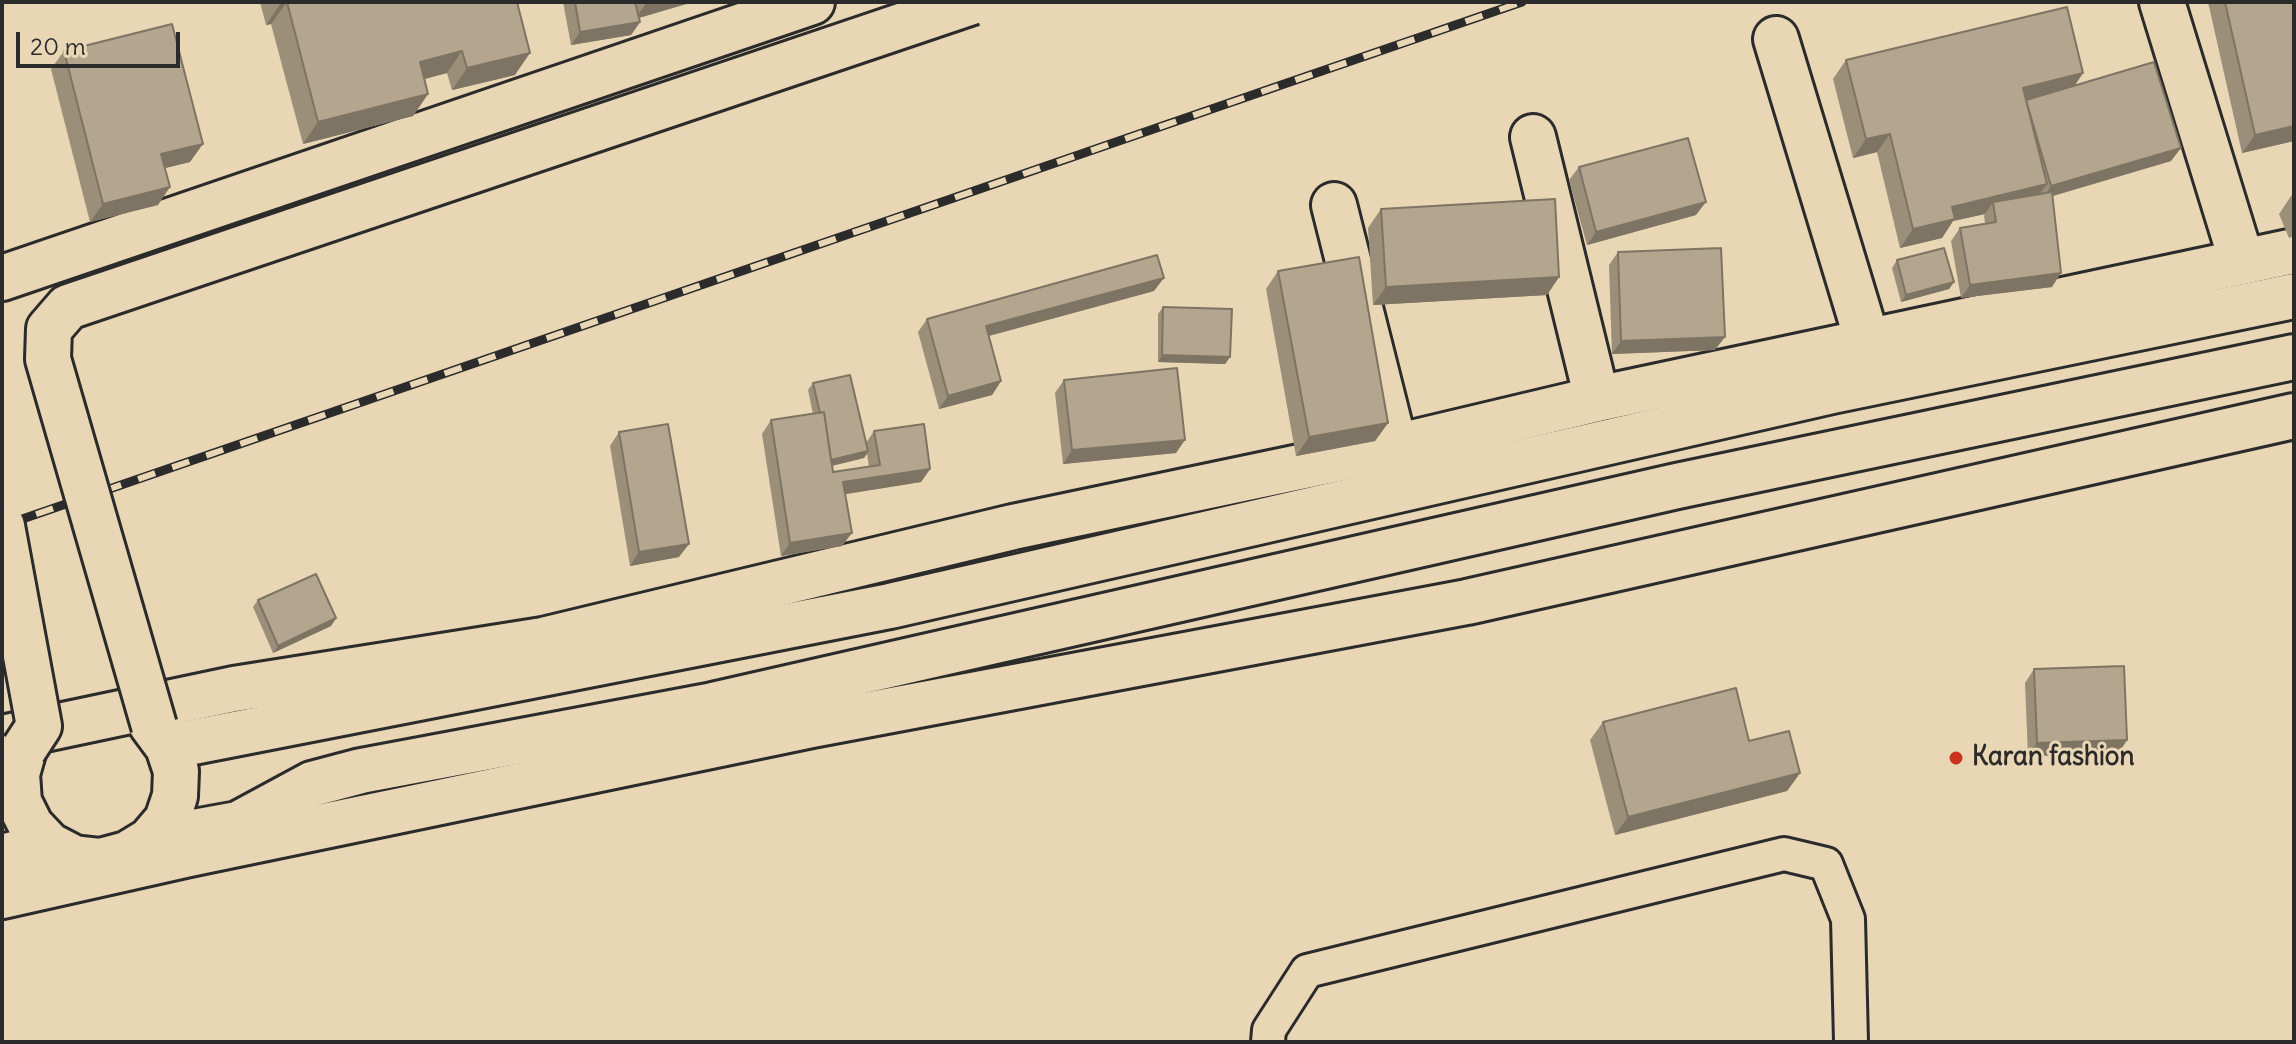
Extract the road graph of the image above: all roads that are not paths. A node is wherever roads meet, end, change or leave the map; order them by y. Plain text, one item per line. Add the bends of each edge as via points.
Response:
1 (812, 2) edge
2 (972, 2) edge
3 (2162, 2) edge
4 (1776, 39) dead end
5 (1533, 137) dead end
6 (1334, 205) dead end
7 (2294, 251) edge
8 (2242, 262) junction
9 (2, 278) edge
10 (2294, 296) edge
11 (1868, 343) junction
12 (2294, 357) edge
13 (1597, 399) junction
14 (2294, 416) edge
15 (1395, 447) junction
16 (2, 526) edge
17 (161, 737) junction
18 (15, 754) edge
19 (150, 840) junction
20 (49, 845) junction
21 (2, 857) edge
22 (2, 896) edge
23 (1268, 1042) edge
24 (1851, 1042) edge

1 - 9 street
2 - 17 street, bridge via 68,307 49,329 48,359
3 - 8 street
4 - 11 street
5 - 13 street
6 - 15 street
7 - 8 street
8 - 11 street
10 - 17 street via 1832,391 890,606
11 - 13 street
12 - 19 street via 1677,486 713,705 361,771 312,784 238,824
13 - 15 street
14 - 22 street via 1467,602 812,725
15 - 18 street via 1013,527 543,640 234,689
16 - 18 street, bridge
17 - 18 street via 133,711 109,703 84,703 59,711
17 - 19 street via 176,771 175,796 167,820
18 - 20 street via 19,802
19 - 20 street via 101,861 74,858
20 - 21 street
23 - 24 lane via 1269,1030 1307,971 1784,854 1826,864 1848,919

